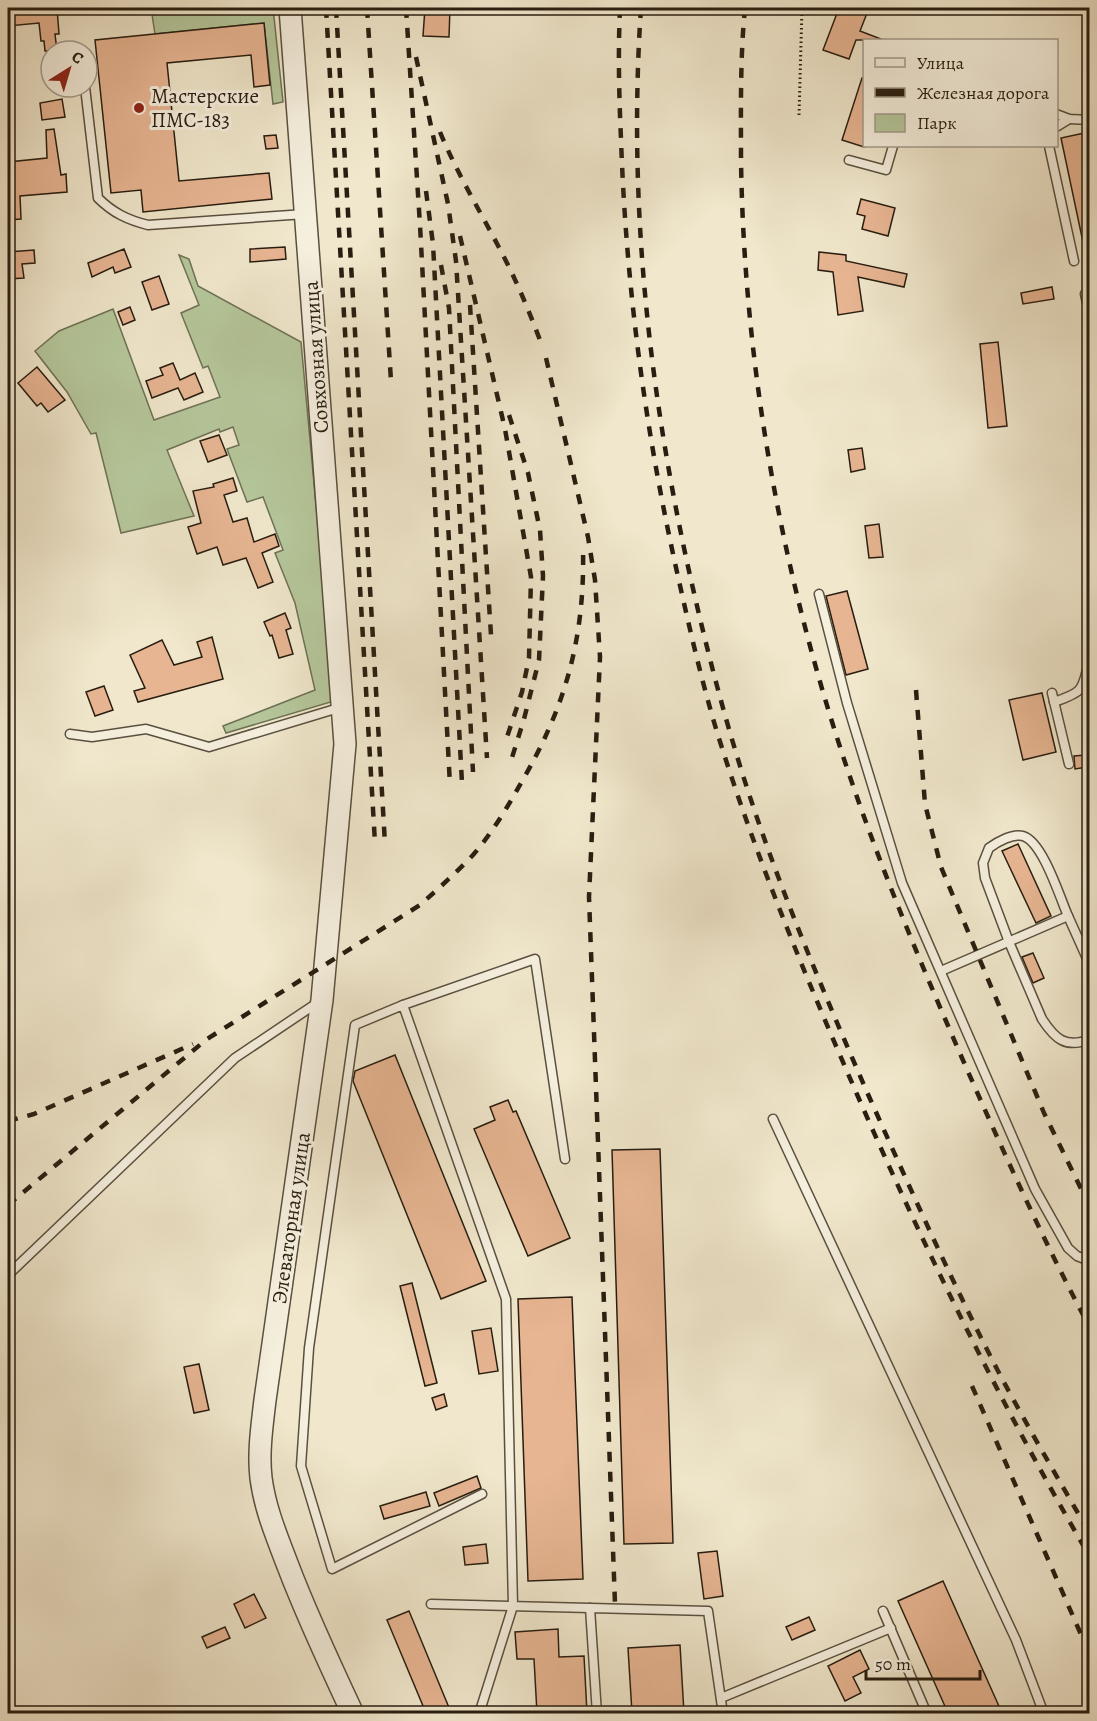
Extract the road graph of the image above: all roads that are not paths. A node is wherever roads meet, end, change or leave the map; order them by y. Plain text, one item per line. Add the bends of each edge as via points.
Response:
1 (290, 8) edge
2 (86, 99) edge
3 (1058, 115) edge
4 (1068, 119) junction
5 (1089, 120) edge
6 (1058, 126) edge
7 (893, 147) edge
8 (1049, 147) edge
9 (849, 160) dead end
10 (305, 214) junction
11 (1074, 261) dead end
12 (1085, 294) dead end
13 (1089, 316) edge
14 (819, 594) dead end
15 (1089, 659) edge
16 (344, 706) junction
17 (70, 734) dead end
18 (1068, 764) dead end
19 (1068, 916) junction
20 (1009, 942) junction
21 (1089, 965) edge
22 (941, 971) junction
23 (322, 1000) junction
24 (403, 1005) junction
25 (1089, 1039) edge
26 (773, 1119) dead end
27 (565, 1159) dead end
28 (1089, 1262) edge
29 (8, 1275) edge
30 (482, 1494) dead end
31 (431, 1604) dead end
32 (513, 1606) junction
33 (590, 1608) junction
34 (883, 1611) dead end
35 (891, 1628) junction
36 (721, 1698) junction
37 (353, 1713) edge
38 (479, 1713) edge
39 (597, 1713) edge
40 (723, 1713) edge
41 (927, 1713) edge
42 (1044, 1713) edge

1 - 10 street, Совхозная улица
2 - 10 lane via 98,198 130,220 148,225
3 - 4 lane
4 - 5 lane
4 - 6 lane
7 - 9 lane via 886,170
8 - 11 lane
10 - 16 street, Совхозная улица
12 - 13 lane
14 - 22 lane via 847,703 902,883
15 - 18 lane via 1077,694 1053,697
16 - 17 lane via 209,747 146,729 92,737
16 - 23 street, Элеваторная улица via 345,744
19 - 20 lane
19 - 20 lane via 1039,849 1030,840 1014,836 995,844 985,854 983,870
19 - 21 lane
20 - 22 lane
20 - 25 lane via 1049,1029 1074,1045
22 - 28 lane via 1035,1189 1068,1248
23 - 29 lane via 235,1058
23 - 37 street, Элеваторная улица via 265,1400 261,1476 274,1530 322,1650
24 - 27 lane via 535,959
24 - 30 lane via 355,1025 309,1348 301,1466 332,1569
24 - 32 lane via 506,1299
26 - 42 lane via 1016,1640
31 - 32 lane
32 - 33 lane
32 - 38 lane
33 - 36 lane via 708,1611
33 - 39 lane
34 - 35 lane
35 - 36 lane
35 - 41 lane
36 - 40 lane

